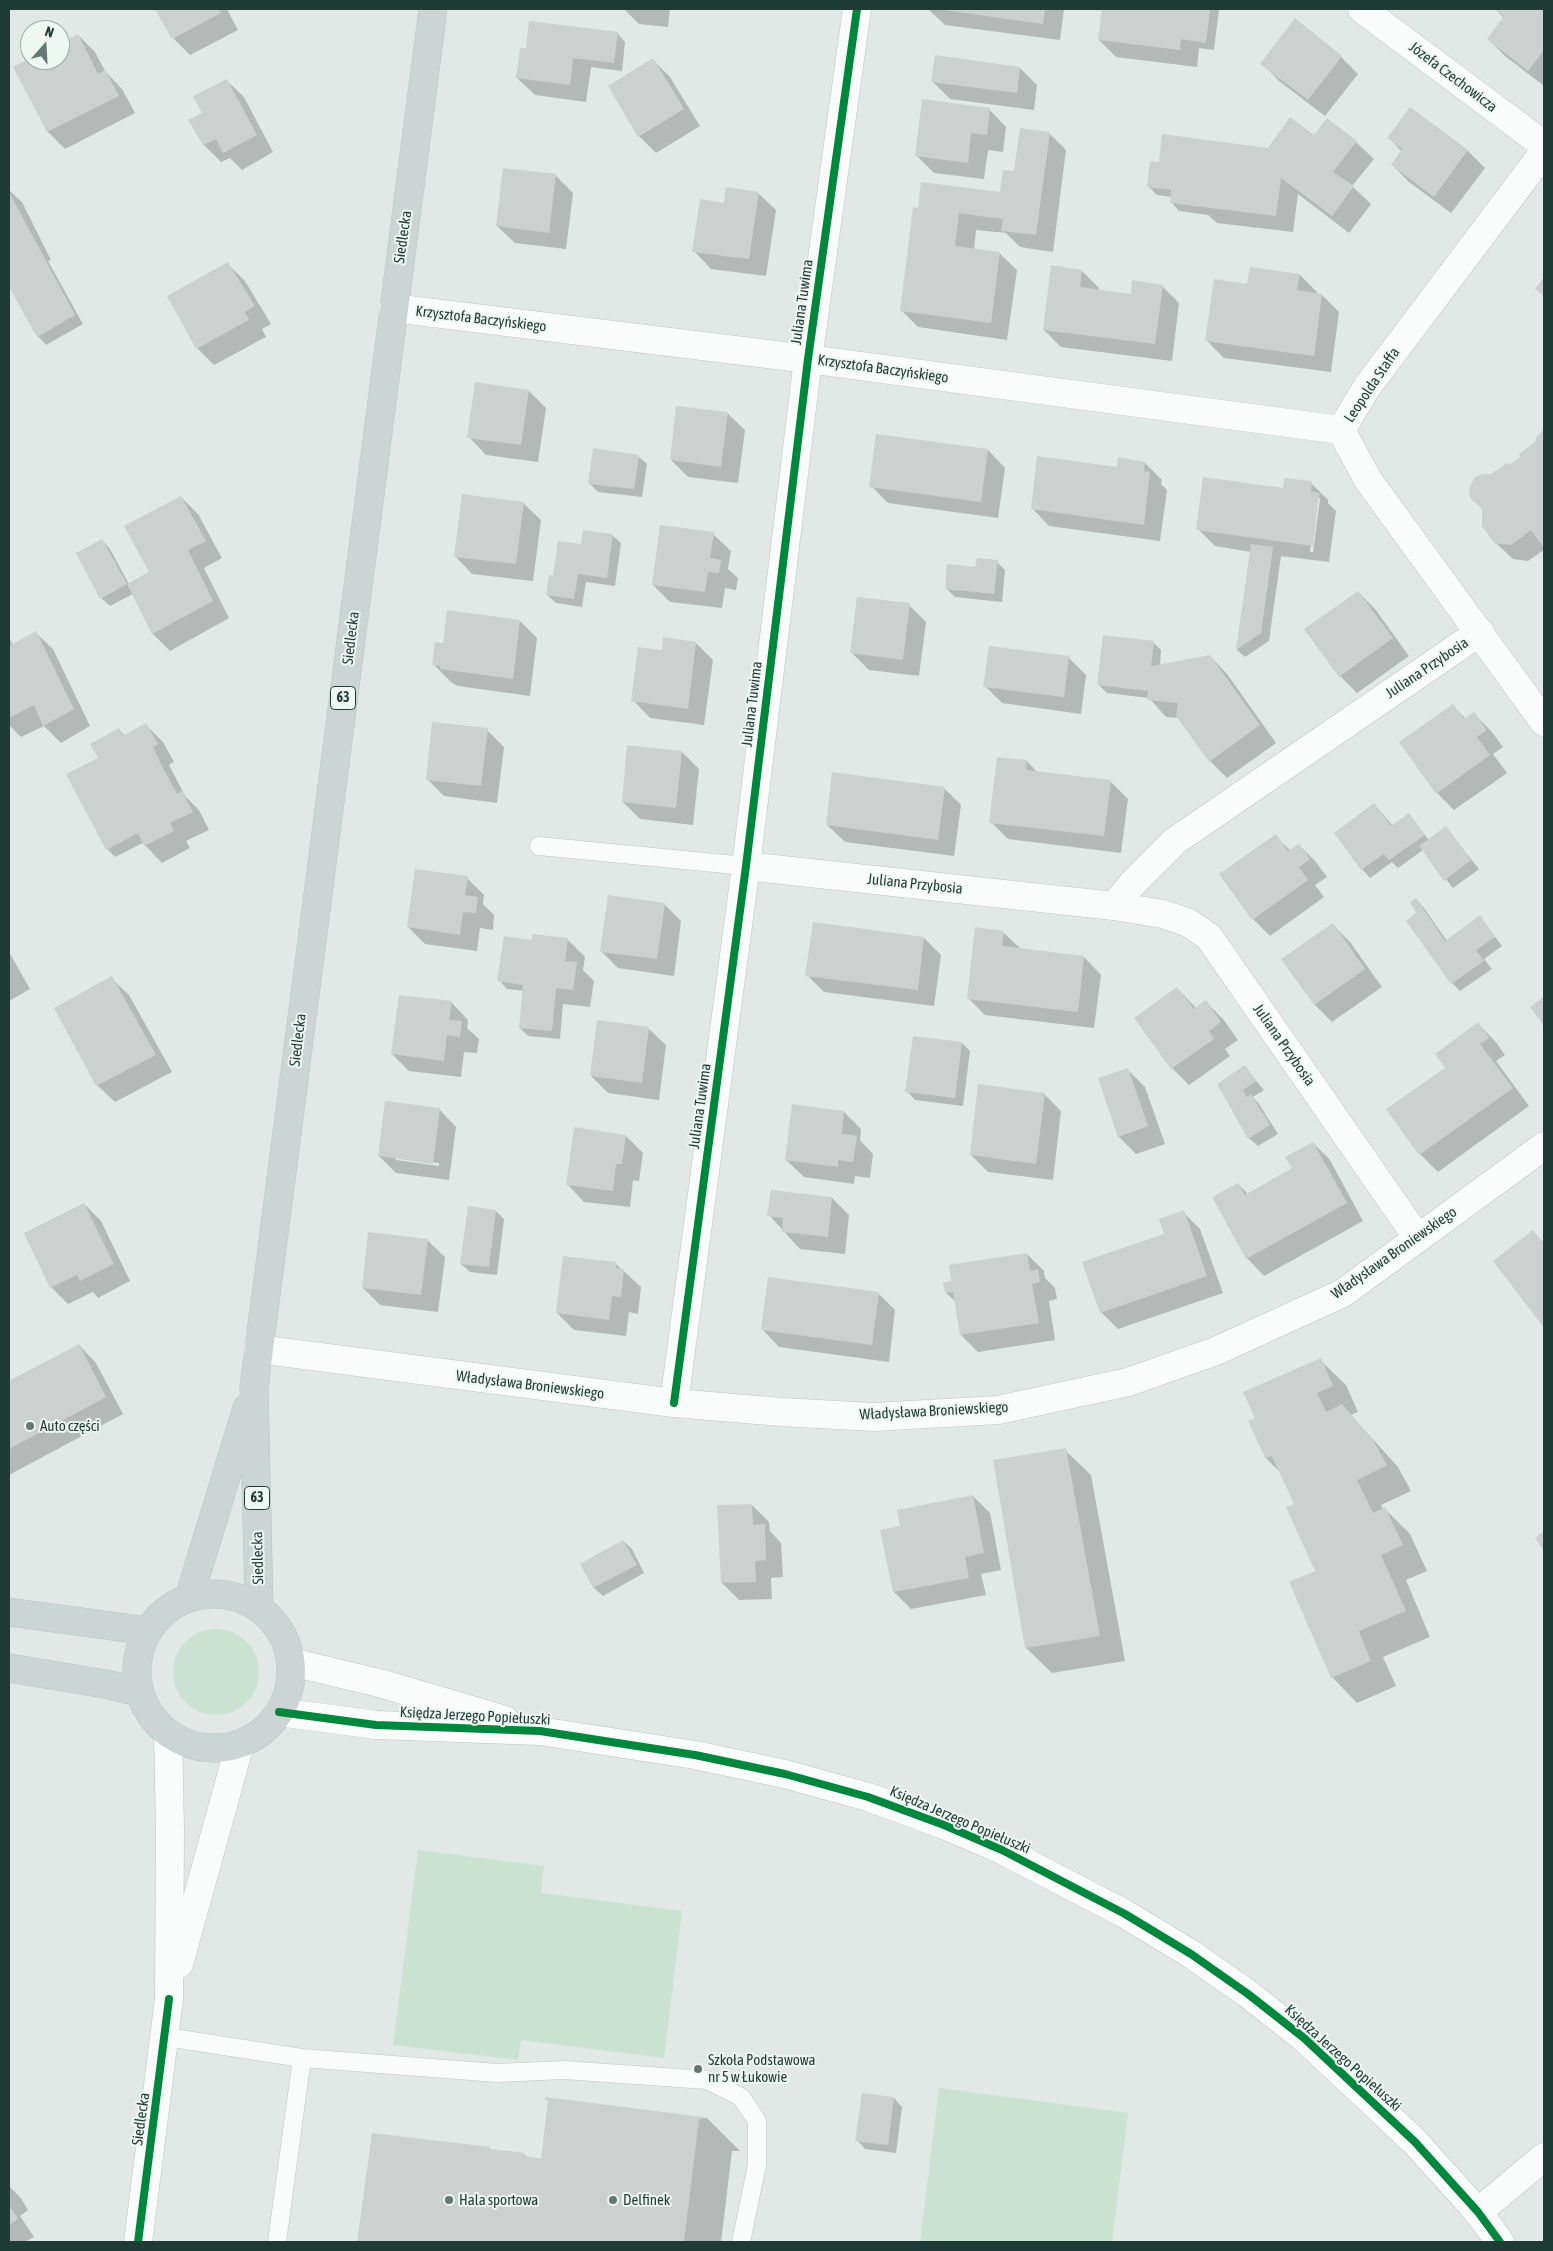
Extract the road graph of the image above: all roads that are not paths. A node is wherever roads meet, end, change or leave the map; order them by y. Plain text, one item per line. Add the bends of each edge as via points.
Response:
1 (433, 9) edge
2 (858, 9) edge
3 (1362, 9) edge
4 (1544, 145) edge
5 (1544, 152) edge
6 (394, 308) junction
7 (808, 359) junction
8 (1341, 430) junction
9 (1480, 632) junction
10 (1544, 722) edge
11 (539, 846) dead end
12 (746, 866) junction
13 (1114, 906) junction
14 (1544, 1146) edge
15 (1417, 1237) junction
16 (258, 1349) junction
17 (254, 1387) junction
18 (674, 1403) junction
19 (189, 1598) junction
20 (259, 1608) junction
21 (9, 1612) edge
22 (148, 1631) junction
23 (291, 1662) junction
24 (9, 1668) edge
25 (140, 1692) junction
26 (279, 1712) junction
27 (540, 1732) junction
28 (168, 1733) junction
29 (240, 1744) junction
30 (170, 1999) junction
31 (166, 2037) junction
32 (302, 2058) junction
33 (1544, 2157) edge
34 (1478, 2212) junction
35 (138, 2242) edge
36 (277, 2242) edge
37 (741, 2242) edge
38 (1500, 2242) edge

1 - 6 main road, Siedlecka / 63
2 - 7 street, Juliana Tuwima
3 - 4 street, Józefa Czechowicza
5 - 8 street, Leopolda Staffa via 1367,387
6 - 7 street, Krzysztofa Baczyńskiego
6 - 16 main road, Siedlecka / 63
7 - 8 street, Krzysztofa Baczyńskiego
7 - 12 street, Juliana Tuwima
8 - 9 street, Leopolda Staffa via 1368,480
9 - 10 street, Leopolda Staffa
9 - 13 street, Juliana Przybosia via 1175,841
11 - 12 lane
12 - 13 street, Juliana Przybosia
12 - 18 street, Juliana Tuwima
13 - 15 street, Juliana Przybosia via 1163,914 1189,923 1209,937
14 - 15 street, Władysława Broniewskiego
15 - 18 street, Władysława Broniewskiego via 1343,1293 1216,1351 1128,1382 998,1410 874,1417
16 - 17 main road, Siedlecka / 63
16 - 18 street, Władysława Broniewskiego
17 - 19 main road, Siedlecka / 63
17 - 20 main road, Siedlecka / 63
19 - 20 main road via 225,1595
19 - 22 main road via 165,1611
20 - 23 main road via 280,1632
21 - 22 main road
22 - 25 main road via 137,1661
23 - 26 main road via 287,1696
23 - 27 street, Księdza Jerzego Popiełuszki via 383,1684
24 - 25 main road
25 - 28 main road via 150,1714
26 - 27 street, Księdza Jerzego Popiełuszki via 376,1725
26 - 29 main road via 262,1731
27 - 34 street, Księdza Jerzego Popiełuszki via 695,1755 785,1774 868,1797 944,1825 1066,1882 1191,1954 1304,2038 1415,2142
28 - 29 main road via 210,1748
28 - 30 street, Siedlecka
29 - 30 street, Siedlecka
30 - 31 street, Siedlecka
31 - 32 lane
31 - 35 street, Siedlecka
32 - 36 lane
32 - 37 lane via 497,2073 564,2070 707,2080 740,2097 757,2121 757,2166
33 - 34 street
34 - 38 street, Księdza Jerzego Popiełuszki

